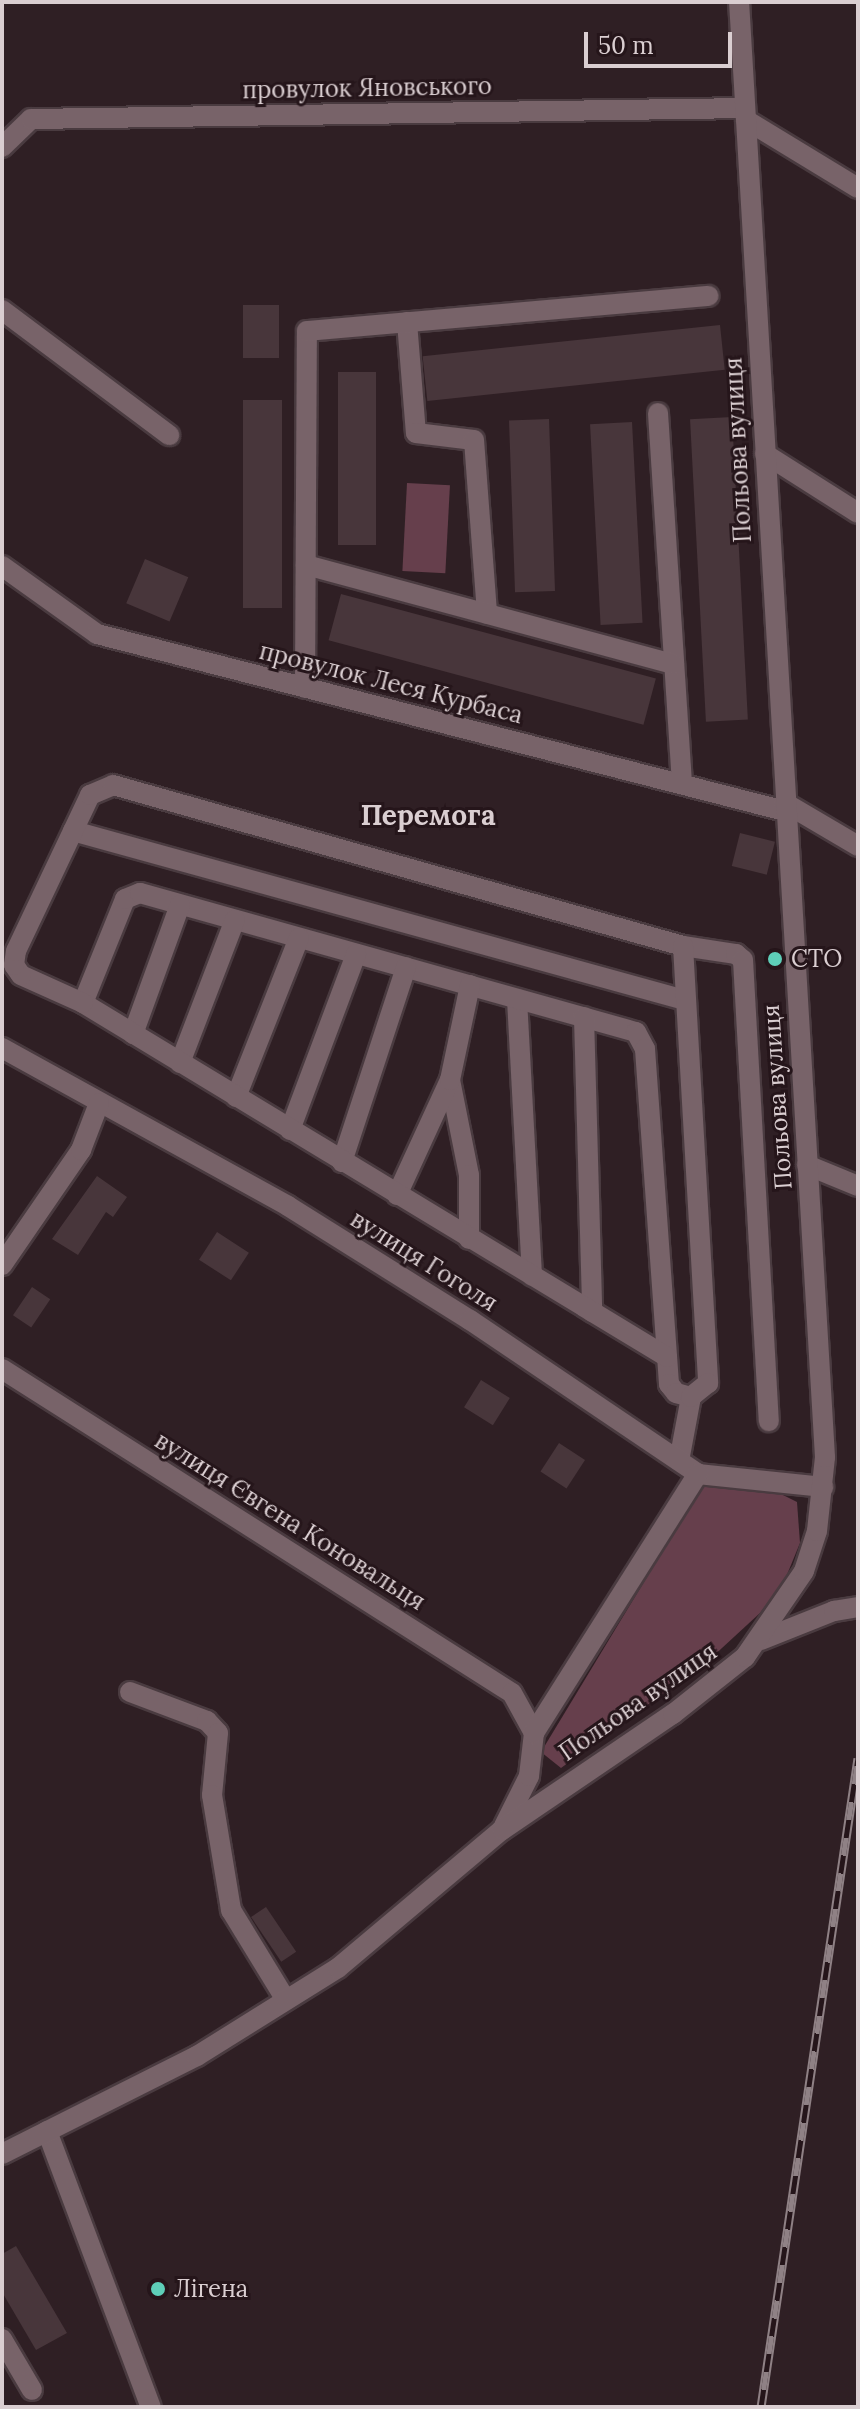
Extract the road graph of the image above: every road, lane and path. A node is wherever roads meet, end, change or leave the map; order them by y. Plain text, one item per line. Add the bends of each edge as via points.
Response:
1 (739, 2) edge
2 (746, 114) junction
3 (2, 147) edge
4 (858, 188) edge
5 (708, 296) dead end
6 (2, 310) edge
7 (407, 322) junction
8 (658, 413) dead end
9 (169, 435) dead end
10 (765, 454) junction
11 (858, 513) edge
12 (306, 565) junction
13 (2, 566) edge
14 (487, 614) junction
15 (674, 664) junction
16 (305, 688) junction
17 (682, 784) junction
18 (785, 807) junction
19 (73, 831) junction
20 (858, 846) edge
21 (180, 905) junction
22 (235, 920) junction
23 (299, 938) junction
24 (683, 946) junction
25 (356, 954) junction
26 (406, 967) junction
27 (470, 985) junction
28 (517, 999) junction
29 (685, 1000) junction
30 (83, 1003) junction
31 (584, 1017) junction
32 (133, 1034) junction
33 (2, 1048) edge
34 (180, 1063) junction
35 (450, 1080) junction
36 (236, 1097) junction
37 (99, 1103) junction
38 (290, 1130) junction
39 (342, 1162) junction
40 (807, 1165) junction
41 (858, 1186) edge
42 (397, 1195) junction
43 (469, 1239) junction
44 (2, 1265) edge
45 (532, 1276) junction
46 (592, 1312) junction
47 (667, 1357) junction
48 (2, 1369) edge
49 (691, 1397) junction
50 (769, 1421) dead end
51 (679, 1461) junction
52 (698, 1474) junction
53 (823, 1487) junction
54 (858, 1607) edge
55 (761, 1640) junction
56 (130, 1692) dead end
57 (534, 1733) junction
58 (502, 1830) junction
59 (286, 2000) junction
60 (47, 2131) junction
61 (2, 2154) edge
62 (2, 2339) edge
63 (32, 2390) dead end
64 (151, 2407) edge

1 - 2 street, Польова вулиця
2 - 3 street, провулок Яновського via 31,119
2 - 4 street
2 - 10 street, Польова вулиця
5 - 7 street
6 - 9 street
7 - 12 street via 307,331
7 - 14 street via 416,433 474,440
8 - 15 street
10 - 11 street
10 - 18 street, Польова вулиця
12 - 14 street
12 - 16 street
13 - 16 street, провулок Леся Курбаса via 97,634
14 - 15 street
15 - 17 street
16 - 17 street, провулок Леся Курбаса
17 - 18 street, провулок Леся Курбаса
18 - 20 street, провулок Леся Курбаса
18 - 40 street, Польова вулиця
19 - 24 street via 90,795 113,785
19 - 29 street
19 - 30 street via 14,965 21,975
21 - 22 street
21 - 30 street via 140,893 125,899
21 - 32 street
22 - 23 street
22 - 34 street
23 - 25 street
23 - 36 street
24 - 29 street
24 - 50 street via 736,954 743,960
25 - 26 street
25 - 38 street
26 - 27 street
26 - 39 street
27 - 28 street
27 - 35 street
28 - 31 street
28 - 45 street
29 - 49 street via 708,1383
30 - 32 street
31 - 46 street
31 - 47 street via 636,1032 644,1040
32 - 34 street
33 - 37 street, вулиця Гоголя
34 - 36 street
35 - 42 street
35 - 43 street via 469,1175
36 - 38 street
37 - 44 street via 81,1150
37 - 51 street, вулиця Гоголя via 288,1206
38 - 39 street
39 - 42 street
40 - 41 street
40 - 53 street, Польова вулиця
42 - 43 street
43 - 45 street
45 - 46 street
46 - 47 street
47 - 49 street via 669,1384 676,1393
48 - 57 street, вулиця Євгена Коновальця via 512,1693
49 - 51 street
51 - 52 street, вулиця Гоголя
52 - 53 street, вулиця Гоголя
52 - 57 street
53 - 55 street, Польова вулиця via 804,1571
54 - 55 street
55 - 58 street, Польова вулиця via 673,1714
56 - 59 street via 207,1721 218,1733 212,1795 231,1910
57 - 58 street via 529,1776
58 - 59 street, Польова вулиця via 338,1968
59 - 60 street, Польова вулиця via 197,2056
60 - 61 street, Польова вулиця
60 - 64 street
62 - 63 street

